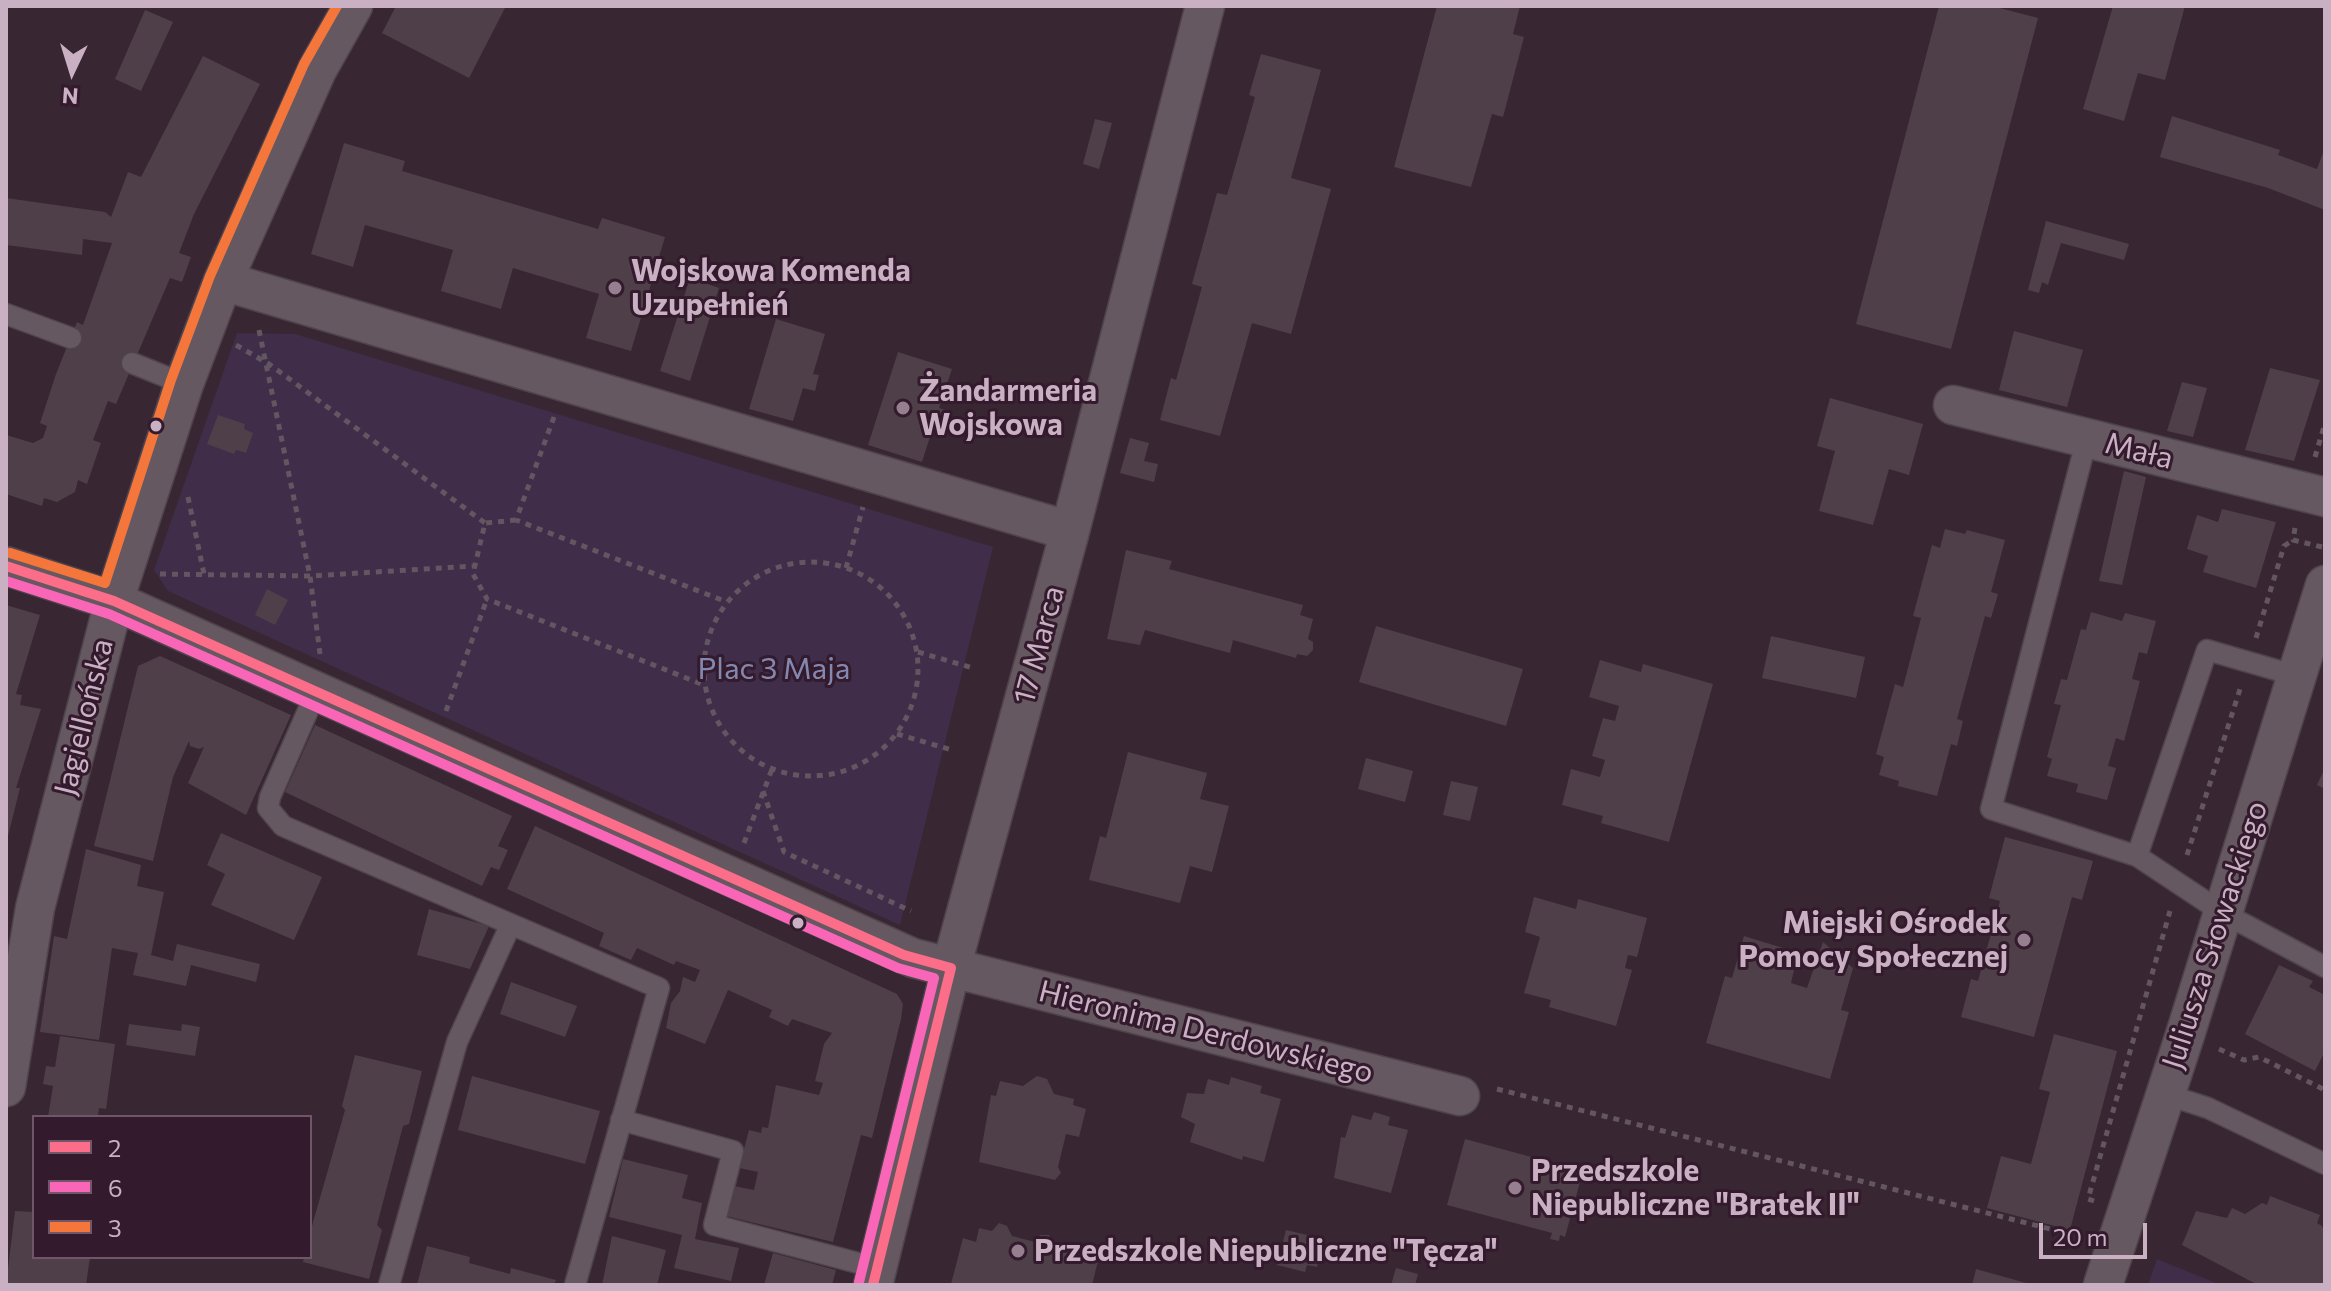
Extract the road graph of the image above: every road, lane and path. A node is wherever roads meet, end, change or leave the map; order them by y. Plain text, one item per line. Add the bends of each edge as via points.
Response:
1 (353, 6) edge
2 (1205, 6) edge
3 (223, 281) junction
4 (6, 314) edge
5 (258, 322) dead end
6 (71, 338) dead end
7 (226, 342) dead end
8 (262, 359) junction
9 (132, 363) dead end
10 (184, 384) junction
11 (1953, 405) dead end
12 (555, 413) dead end
13 (2087, 438) junction
14 (185, 481) dead end
15 (866, 494) dead end
16 (2325, 497) edge
17 (516, 520) junction
18 (485, 523) junction
19 (1070, 531) junction
20 (6, 566) edge
21 (474, 566) junction
22 (846, 568) junction
23 (204, 574) junction
24 (148, 575) dead end
25 (310, 576) junction
26 (2325, 585) edge
27 (487, 599) junction
28 (114, 601) junction
29 (727, 602) junction
30 (918, 652) junction
31 (973, 668) dead end
32 (319, 675) junction
33 (2297, 676) junction
34 (704, 685) junction
35 (440, 726) dead end
36 (897, 734) junction
37 (952, 750) dead end
38 (772, 769) junction
39 (763, 791) junction
40 (743, 847) dead end
41 (2137, 856) junction
42 (911, 911) dead end
43 (2223, 913) junction
44 (510, 926) junction
45 (2325, 967) edge
46 (951, 968) junction
47 (2185, 1035) junction
48 (6, 1087) edge
49 (2325, 1090) edge
50 (1450, 1094) joint
51 (2165, 1094) junction
52 (621, 1120) junction
53 (2325, 1164) edge
54 (2078, 1236) dead end
55 (875, 1276) edge
56 (389, 1285) edge
57 (575, 1285) edge
58 (2103, 1285) edge

1 - 3 street, Jagiellońska via 317,70
2 - 19 street, 17 Marca
3 - 10 street, Jagiellońska
3 - 19 street
4 - 6 lane
5 - 8 path
7 - 8 path
8 - 18 path
8 - 25 path
9 - 10 lane
10 - 28 street, Jagiellońska
11 - 13 street, Mała
12 - 17 path
13 - 16 street, Mała
13 - 41 lane via 1991,809
14 - 23 path
15 - 22 path
17 - 18 path
17 - 29 path
18 - 21 path
19 - 46 street, 17 Marca
20 - 28 street, Hieronima Derdowskiego
21 - 25 path
21 - 27 path
22 - 29 path via 813,562 781,566 751,580
22 - 30 path via 880,586 905,616
23 - 24 path
23 - 25 path
25 - 32 path
26 - 33 street, Juliusza Słowackiego
27 - 34 path
27 - 35 path
28 - 32 street, Hieronima Derdowskiego
28 - 48 street, Jagiellońska via 35,908
29 - 34 path via 712,627
30 - 31 path
30 - 36 path via 916,690
32 - 44 lane via 270,797 268,808 275,818
32 - 46 street, Hieronima Derdowskiego via 904,955
33 - 41 lane via 2207,650
33 - 43 street, Juliusza Słowackiego
34 - 38 path via 727,737
36 - 37 path
36 - 38 path via 872,758 840,773 806,777
38 - 39 path
39 - 40 path
39 - 42 path via 784,852
41 - 43 lane
43 - 45 lane
43 - 47 street, Juliusza Słowackiego
44 - 52 lane via 659,988
44 - 56 lane via 457,1042
46 - 50 street, Hieronima Derdowskiego
46 - 55 street, 17 Marca
47 - 49 path via 2244,1060 2259,1057
47 - 51 street, Juliusza Słowackiego
50 - 54 path via 1462,1080
51 - 53 lane via 2208,1108
51 - 58 street, Juliusza Słowackiego
52 - 55 lane via 733,1151 714,1225
52 - 57 lane

